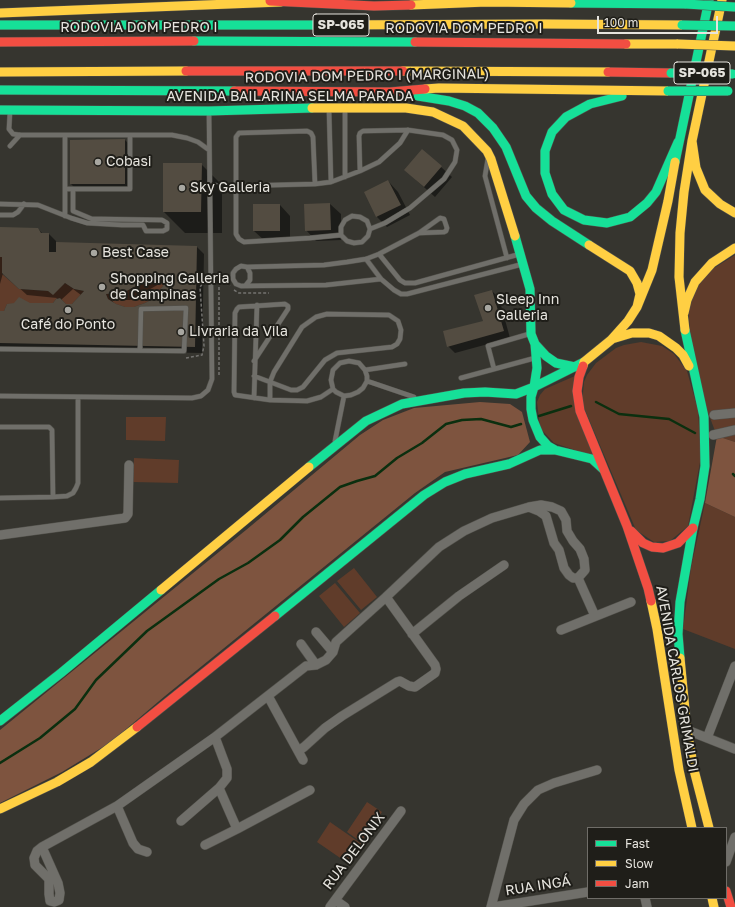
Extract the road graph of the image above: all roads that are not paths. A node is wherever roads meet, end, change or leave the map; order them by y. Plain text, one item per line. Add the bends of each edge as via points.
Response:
1 (258, 0) edge
2 (709, 0) edge
3 (722, 0) edge
4 (491, 1) edge
5 (281, 2) junction
6 (657, 2) edge
7 (735, 7) edge
8 (0, 13) edge
9 (0, 25) edge
10 (735, 26) edge
11 (0, 42) edge
12 (735, 46) edge
13 (0, 72) edge
14 (734, 74) edge
15 (0, 90) edge
16 (645, 90) junction
17 (731, 91) edge
18 (390, 92) junction
19 (329, 108) junction
20 (344, 109) junction
21 (0, 110) edge
22 (10, 110) junction
23 (209, 111) junction
24 (408, 130) junction
25 (20, 135) junction
26 (65, 135) junction
27 (130, 135) junction
28 (692, 140) junction
29 (678, 142) junction
30 (10, 146) dead end
31 (209, 150) junction
32 (489, 155) junction
33 (360, 171) junction
34 (345, 177) junction
35 (331, 182) junction
36 (315, 184) junction
37 (236, 186) junction
38 (65, 189) junction
39 (73, 189) junction
40 (0, 204) edge
41 (24, 204) junction
42 (735, 213) edge
43 (0, 216) edge
44 (65, 216) junction
45 (370, 229) junction
46 (419, 233) junction
47 (341, 235) junction
48 (735, 248) edge
49 (379, 254) junction
50 (522, 254) junction
51 (507, 258) junction
52 (366, 259) junction
53 (524, 264) junction
54 (247, 267) junction
55 (381, 279) junction
56 (246, 285) junction
57 (257, 305) junction
58 (637, 307) junction
59 (684, 313) junction
60 (532, 334) junction
61 (611, 340) junction
62 (535, 344) junction
63 (0, 349) edge
64 (140, 350) junction
65 (537, 358) junction
66 (254, 361) junction
67 (584, 362) junction
68 (405, 364) dead end
69 (575, 367) junction
70 (494, 369) junction
71 (365, 370) junction
72 (254, 376) junction
73 (461, 378) dead end
74 (695, 379) junction
75 (367, 381) junction
76 (270, 382) junction
77 (534, 387) junction
78 (333, 389) junction
79 (0, 396) edge
80 (344, 396) junction
81 (78, 397) junction
82 (254, 398) junction
83 (270, 400) junction
84 (421, 400) junction
85 (735, 413) edge
86 (714, 415) dead end
87 (0, 427) edge
88 (735, 430) edge
89 (713, 435) dead end
90 (334, 446) junction
91 (555, 450) junction
92 (129, 465) dead end
93 (603, 469) junction
94 (53, 497) junction
95 (0, 498) edge
96 (529, 507) junction
97 (627, 526) junction
98 (693, 528) junction
99 (0, 535) edge
100 (504, 565) dead end
101 (578, 578) junction
102 (386, 597) junction
103 (631, 602) dead end
104 (595, 616) junction
105 (561, 630) dead end
106 (316, 632) dead end
107 (412, 634) junction
108 (301, 644) dead end
109 (333, 652) junction
110 (316, 665) junction
111 (735, 666) edge
112 (268, 696) junction
113 (0, 721) edge
114 (687, 730) junction
115 (215, 737) junction
116 (707, 738) junction
117 (735, 749) edge
118 (298, 751) junction
119 (303, 760) dead end
120 (597, 770) dead end
121 (219, 788) junction
122 (310, 790) dead end
123 (117, 806) junction
124 (0, 809) edge
125 (401, 811) dead end
126 (181, 821) dead end
127 (692, 827) edge
128 (709, 827) edge
129 (237, 829) junction
130 (735, 837) edge
131 (205, 846) dead end
132 (42, 847) junction
133 (147, 852) dead end
134 (727, 860) edge
135 (587, 892) edge
136 (727, 894) edge
137 (333, 903) edge
138 (528, 904) edge
139 (345, 907) edge
140 (492, 907) edge
141 (731, 907) edge

1 - 5 main road
2 - 29 main road
3 - 28 main road, AVENIDA CARLOS GRIMALDI
4 - 5 main road via 374,6
4 - 6 main road
5 - 8 main road
6 - 7 main road, bridge
9 - 10 main road, SP-065, bridge
11 - 12 main road, RODOVIA DOM PEDRO I / SP-065, bridge via 192,41
13 - 14 main road, SP-065, bridge via 338,70
15 - 18 main road, RODOVIA DOM PEDRO I (MARGINAL) / SP-065
16 - 17 main road, RODOVIA DOM PEDRO I (MARGINAL) / SP-065, bridge
16 - 18 main road, RODOVIA DOM PEDRO I (MARGINAL) / SP-065 via 439,88
16 - 29 main road via 590,104 566,117 552,132 544,151 545,172 552,194 564,210 584,220 607,223 630,217 656,192
18 - 58 main road via 449,101 478,113 494,128 506,147 526,196 536,208 630,271 640,294
19 - 20 main road, AVENIDA BAILARINA SELMA PARADA
19 - 23 main road, AVENIDA BAILARINA SELMA PARADA
19 - 35 lane
20 - 32 main road, AVENIDA BAILARINA SELMA PARADA via 406,108 432,112 463,126
20 - 34 lane
21 - 22 main road, AVENIDA BAILARINA SELMA PARADA
22 - 23 main road, AVENIDA BAILARINA SELMA PARADA
22 - 25 lane via 10,129 13,134
23 - 31 lane
24 - 33 lane via 392,152
24 - 33 lane via 362,131 359,136
24 - 45 lane via 443,135 452,140 456,150 455,162 444,179 410,208
25 - 26 lane
25 - 30 lane
26 - 27 lane
26 - 38 lane
27 - 31 lane via 172,135 198,142
27 - 39 lane via 130,189
28 - 42 main road via 696,168 705,190
28 - 59 main road, AVENIDA CARLOS GRIMALDI via 680,232 680,276
29 - 58 main road via 652,270
31 - 81 lane via 212,380 208,390 201,396 192,398
32 - 50 main road, AVENIDA BAILARINA SELMA PARADA
32 - 51 lane via 485,176
33 - 34 lane
34 - 35 lane
35 - 36 lane
36 - 37 lane
36 - 37 lane via 313,137 307,131 239,133 236,137
37 - 47 lane via 236,234 244,242
38 - 39 lane
38 - 44 lane
39 - 44 lane via 73,211 92,219 162,220 167,223 167,228 163,231 146,231 143,225 87,223
40 - 41 lane
41 - 43 lane via 14,215
41 - 44 lane via 38,204
45 - 47 lane via 362,242 346,241
45 - 47 lane via 367,221 360,216 352,216 345,220 341,227
46 - 46 lane via 446,231 444,219 440,218
46 - 49 lane
48 - 59 main road via 712,263 695,282
49 - 51 lane via 405,283 415,283
49 - 52 lane
50 - 51 lane
50 - 53 main road, AVENIDA BAILARINA SELMA PARADA
52 - 54 lane via 324,265
52 - 55 lane
53 - 55 lane via 407,294 394,290
53 - 60 main road, AVENIDA BAILARINA SELMA PARADA via 530,289
54 - 56 lane via 250,280
54 - 56 lane via 241,266 233,273 236,284
55 - 56 lane via 326,284
57 - 66 lane
57 - 66 lane via 285,304 288,309
57 - 82 lane via 239,307 235,313 234,392 239,396
58 - 61 main road
59 - 74 main road, AVENIDA CARLOS GRIMALDI via 686,338
60 - 62 main road, AVENIDA BAILARINA SELMA PARADA
60 - 70 lane via 488,346
61 - 67 main road
61 - 74 main road via 632,333 659,336 683,355
62 - 65 main road, AVENIDA BAILARINA SELMA PARADA
62 - 69 main road, AVENIDA BAILARINA SELMA PARADA via 556,363
63 - 64 lane
64 - 64 lane via 184,351 186,308 142,309
65 - 70 lane
65 - 77 main road, AVENIDA BAILARINA SELMA PARADA via 538,368
66 - 72 lane
67 - 69 main road
67 - 93 main road, AVENIDA CARLOS GRIMALDI via 577,391 580,411
68 - 71 lane
69 - 77 main road
70 - 73 lane
71 - 75 lane
71 - 78 lane via 359,363 340,363 333,370
72 - 76 lane
72 - 82 lane
74 - 98 main road, AVENIDA CARLOS GRIMALDI via 704,417 705,466
75 - 80 lane via 358,392
75 - 84 lane
76 - 76 lane via 302,327 316,317 327,314 389,315 398,321 400,339 392,347 337,353 325,360 303,387 297,390
76 - 83 lane
77 - 84 main road via 516,394 464,393
77 - 91 main road via 531,397 533,420 540,437
78 - 80 lane
78 - 83 lane via 314,400
79 - 81 lane
80 - 90 lane
81 - 94 lane via 78,483 73,493
82 - 83 lane
84 - 90 main road via 402,404 366,421
85 - 86 street
87 - 94 lane via 49,427 52,430
88 - 89 street
90 - 113 main road
91 - 93 main road via 592,459
91 - 124 main road via 540,450 509,464 466,474 445,482 424,495 120,741 57,782
92 - 99 street via 128,514 125,518
93 - 97 main road, AVENIDA CARLOS GRIMALDI
94 - 95 lane
96 - 101 street via 546,516 564,568 568,575
96 - 101 street via 541,505 561,511 566,520 567,531 584,559 585,570
96 - 102 street via 492,518 464,532 439,548
97 - 98 main road via 638,540 658,548 678,543
97 - 127 main road, AVENIDA CARLOS GRIMALDI via 648,588 657,629 679,770
98 - 114 main road, AVENIDA CARLOS GRIMALDI via 680,602 678,634
100 - 107 street via 459,596
101 - 104 street
102 - 107 street
102 - 109 street via 336,642
103 - 104 street
104 - 105 street
106 - 109 street
107 - 118 street via 435,665 435,673 415,686 397,682 342,716
108 - 110 street
109 - 110 street via 326,660
110 - 112 street via 306,666
111 - 116 street
112 - 115 street
112 - 118 street
114 - 116 street
114 - 128 main road, AVENIDA CARLOS GRIMALDI
115 - 121 street via 227,769 227,778
115 - 123 street
116 - 117 street
118 - 119 street
120 - 140 street via 548,785 538,790 524,804 514,820
121 - 126 street
121 - 129 street
122 - 129 street
123 - 132 street
123 - 133 street via 133,843 138,849
125 - 137 street, RUA DELONIX
129 - 131 street
130 - 134 street
132 - 132 street via 58,883 59,900 54,902 50,901 49,879 36,865 34,858
135 - 138 street, RUA INGÁ
136 - 141 main road
137 - 139 street
138 - 140 street, RUA INGÁ

